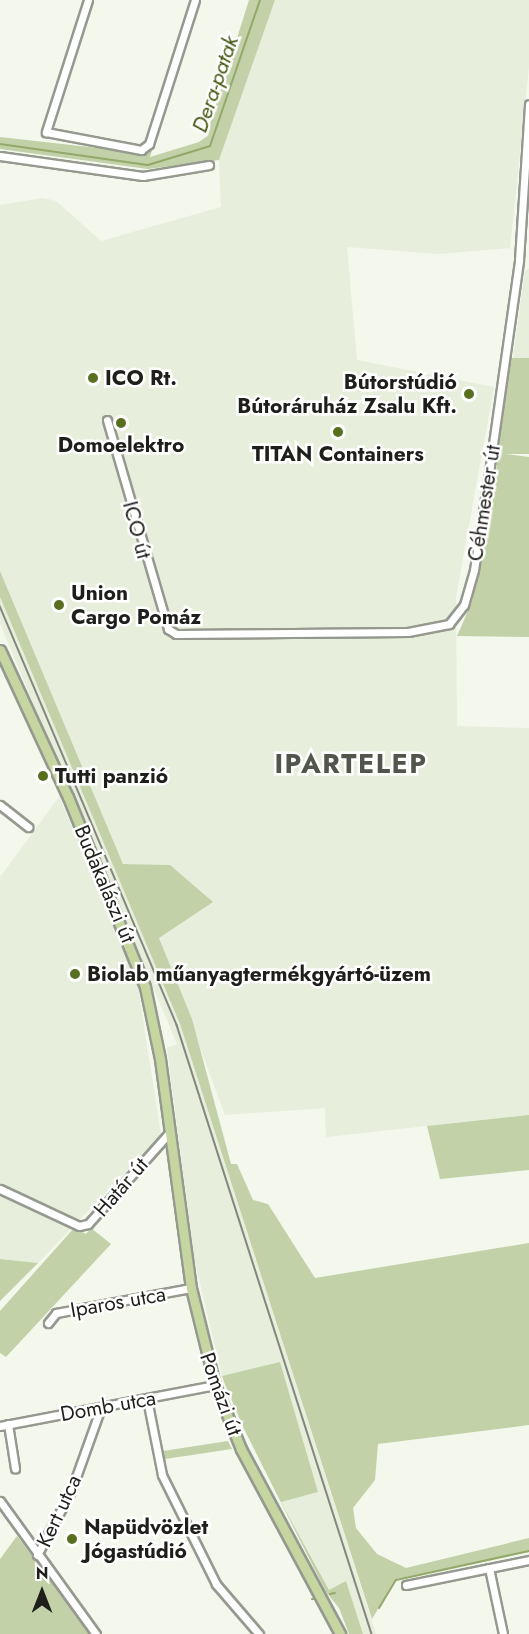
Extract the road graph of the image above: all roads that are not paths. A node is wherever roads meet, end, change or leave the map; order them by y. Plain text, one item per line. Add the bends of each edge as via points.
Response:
1 (88, 0) edge
2 (195, 0) edge
3 (529, 104) edge
4 (0, 156) edge
5 (209, 165) dead end
6 (107, 420) dead end
7 (176, 634) joint
8 (0, 650) edge
9 (0, 805) edge
10 (28, 827) dead end
11 (170, 1132) junction
12 (0, 1189) edge
13 (191, 1288) junction
14 (48, 1323) dead end
15 (215, 1384) junction
16 (147, 1399) junction
17 (101, 1407) junction
18 (4, 1425) edge
19 (15, 1468) dead end
20 (0, 1501) edge
21 (37, 1555) junction
22 (529, 1560) edge
23 (489, 1568) junction
24 (406, 1586) dead end
25 (96, 1634) edge
26 (259, 1634) edge
27 (340, 1634) edge
28 (503, 1634) edge

1 - 2 street via 47,123 48,136 141,150 149,144
3 - 7 street, Céhmester út via 518,273 464,605 449,624 408,632
4 - 5 street via 143,176
6 - 7 street, ICO út via 162,622
8 - 11 main road, Budakalászi út via 134,955 153,1018
9 - 10 street
11 - 12 street, Határ út via 88,1224 79,1226
11 - 13 main road, Pomázi út
13 - 14 street, Iparos utca via 56,1313
13 - 15 main road, Pomázi út
15 - 16 street, Domb utca
15 - 27 main road, Pomázi út via 241,1449
16 - 17 street, Domb utca
16 - 26 street via 162,1475 216,1584
17 - 18 street, Domb utca
17 - 21 street, Kert utca via 71,1491
18 - 19 street
20 - 21 street
21 - 25 street, Kert utca
22 - 23 street
23 - 24 street
23 - 28 street

